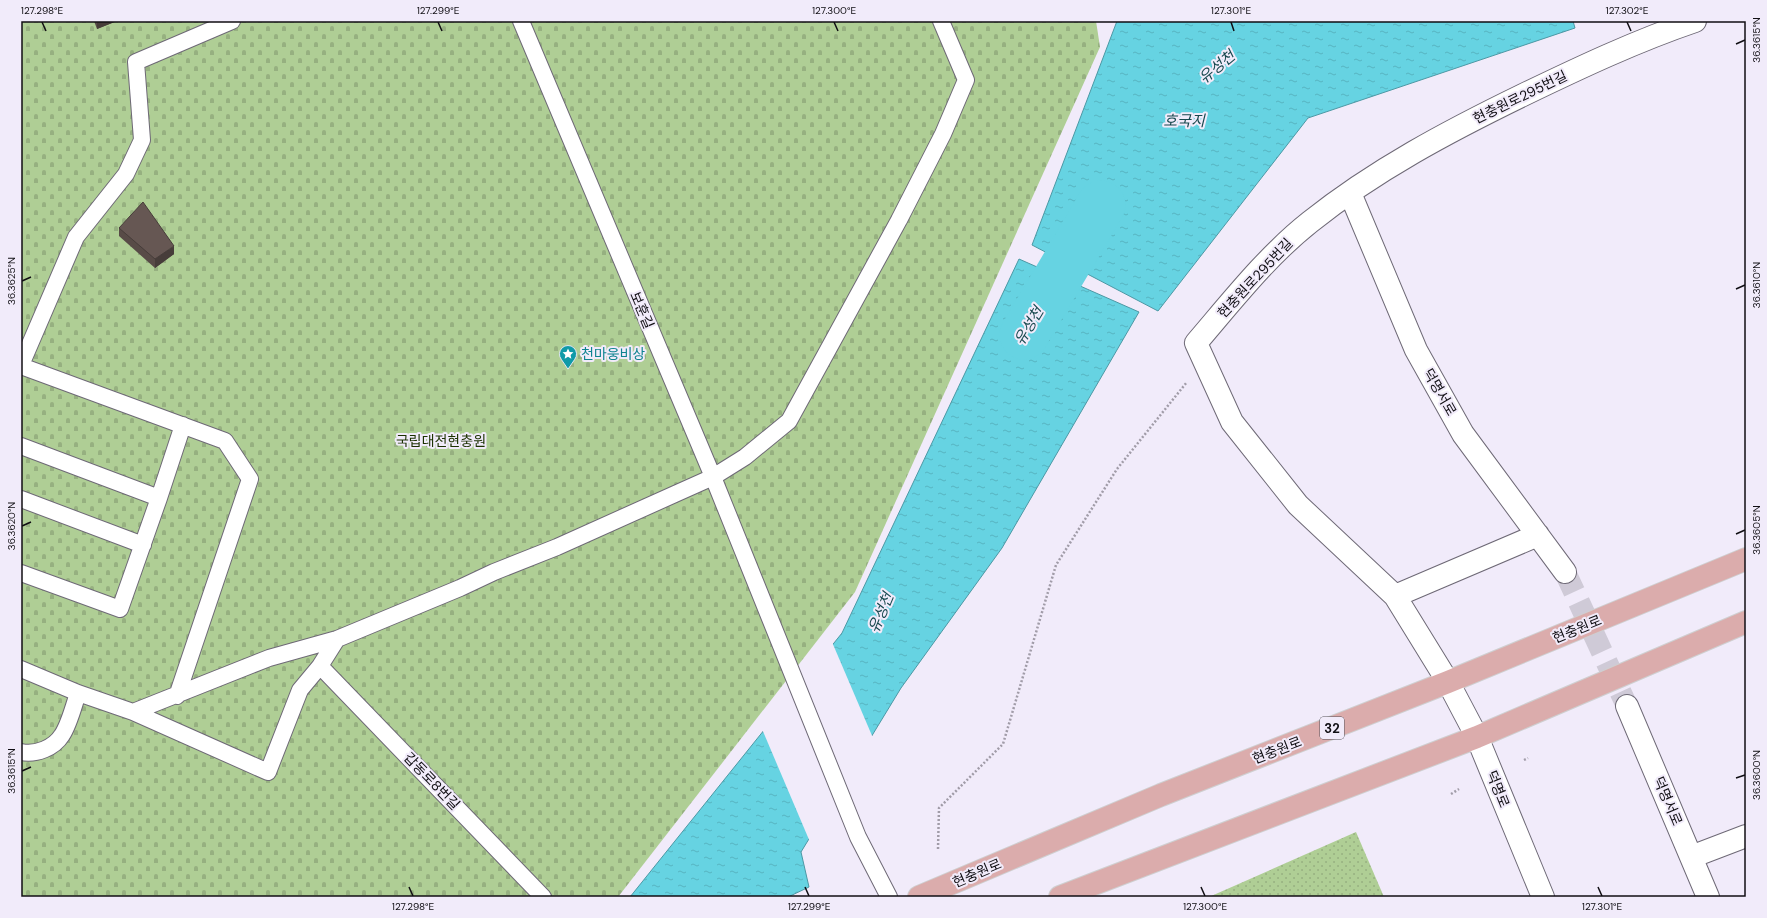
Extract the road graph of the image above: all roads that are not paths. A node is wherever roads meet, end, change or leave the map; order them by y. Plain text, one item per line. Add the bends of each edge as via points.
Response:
1 (232, 21) edge
2 (521, 21) edge
3 (941, 21) edge
4 (1695, 21) edge
5 (1350, 193) junction
6 (21, 365) edge
7 (183, 425) junction
8 (21, 446) edge
9 (712, 477) junction
10 (21, 498) edge
11 (159, 498) junction
12 (1538, 535) junction
13 (143, 545) junction
14 (1746, 559) edge
15 (1565, 572) tunnel mouth
16 (21, 573) edge
17 (1395, 596) junction
18 (1746, 622) edge
19 (337, 639) junction
20 (320, 666) junction
21 (21, 669) edge
22 (1448, 682) junction
23 (78, 693) junction
24 (177, 696) junction
25 (1628, 706) tunnel mouth
26 (132, 712) junction
27 (1477, 736) junction
28 (21, 752) edge
29 (1746, 836) edge
30 (1691, 857) junction
31 (543, 897) edge
32 (889, 897) edge
33 (919, 897) edge
34 (1060, 897) edge
35 (1543, 897) edge
36 (1708, 897) edge

1 - 6 lane via 136,62 142,140 126,174 76,237
2 - 9 lane, 보훈길
3 - 9 lane via 966,80 943,134 789,421 745,457
4 - 5 street, 현충원로295번길 via 1582,66 1456,128
5 - 12 street, 덕명서로 via 1416,350 1463,434
5 - 17 street, 현충원로295번길 via 1309,222 1262,266 1196,343 1232,422 1298,505
6 - 7 lane
7 - 11 lane
7 - 24 lane via 225,441 250,479
8 - 11 lane
9 - 19 lane via 557,547
9 - 32 lane, 보훈길 via 858,836
10 - 13 lane
11 - 13 lane
12 - 15 street, 덕명서로
12 - 17 street
13 - 16 lane via 120,609
14 - 22 main road, 현충원로 / 32
17 - 22 street, 현충원로295번길
18 - 27 main road
19 - 20 lane
19 - 24 lane via 269,658
20 - 26 lane via 300,690 268,772
20 - 31 lane, 갑동로8번길
21 - 23 lane
22 - 27 street, 덕명로
22 - 33 main road, 현충원로 / 32 via 1161,795
23 - 26 lane
23 - 28 lane via 63,735 53,745 41,751
24 - 26 lane
25 - 30 street, 덕명서로
27 - 34 main road
27 - 35 street, 덕명로
29 - 30 street
30 - 36 street, 덕명서로

